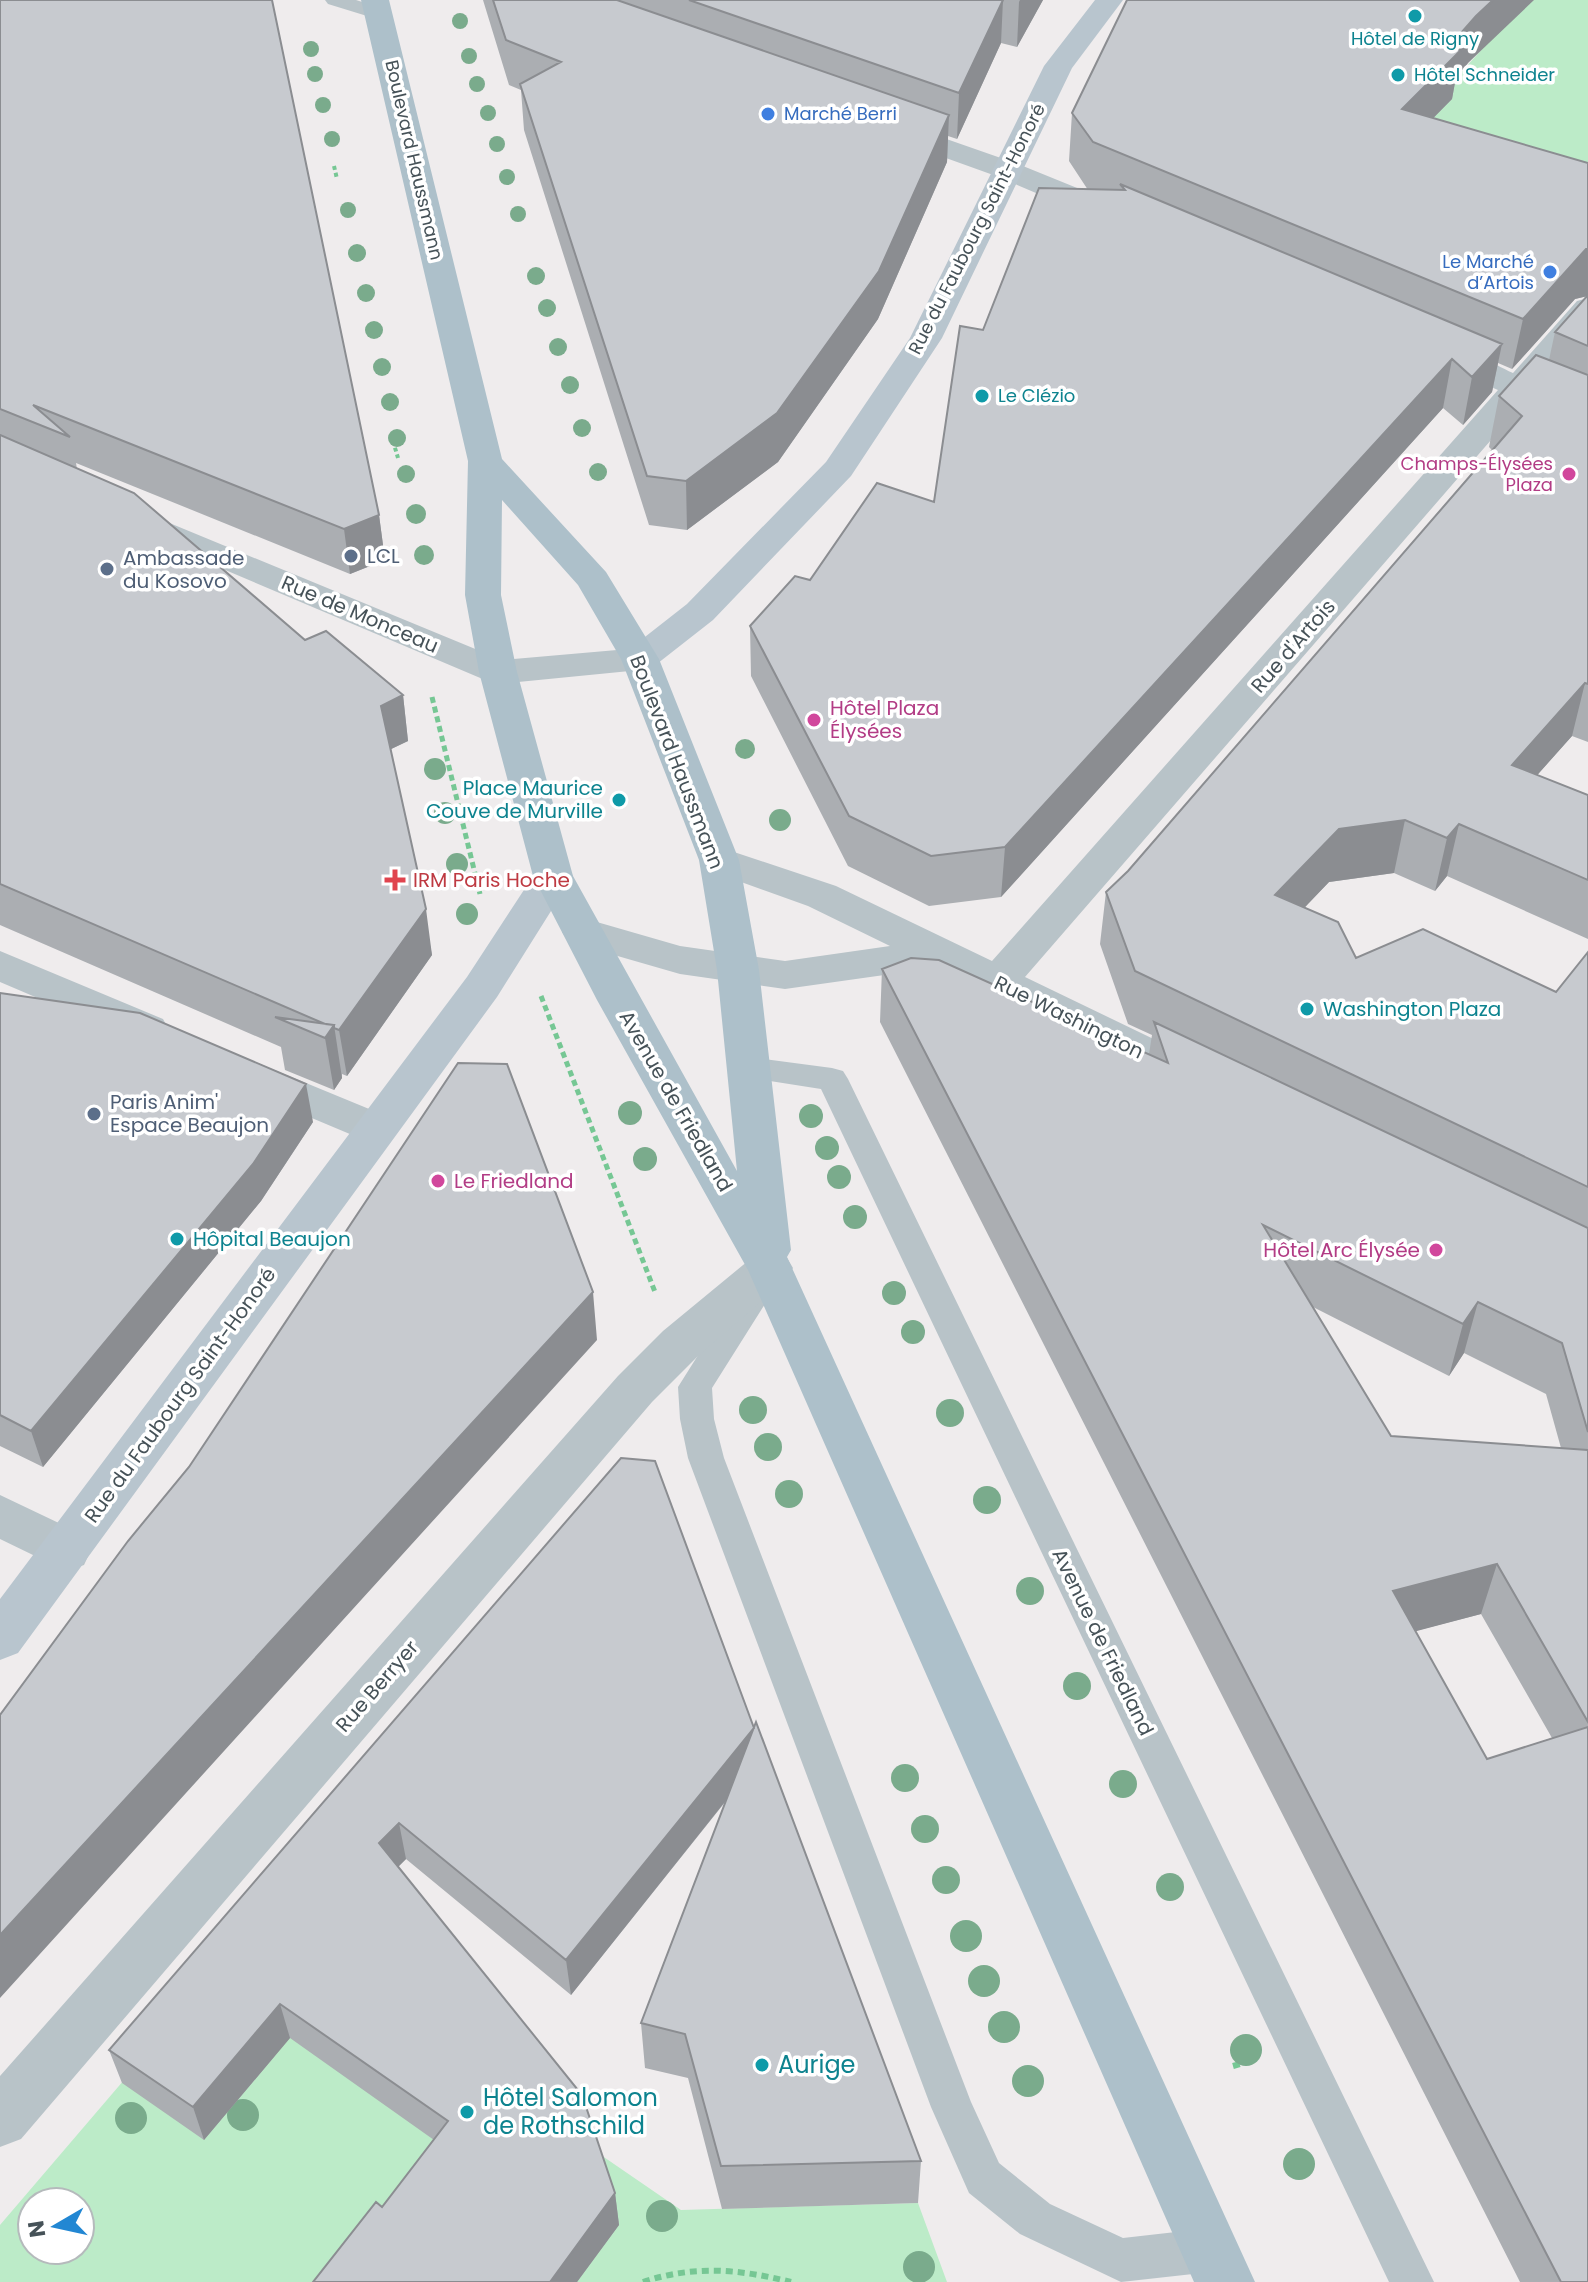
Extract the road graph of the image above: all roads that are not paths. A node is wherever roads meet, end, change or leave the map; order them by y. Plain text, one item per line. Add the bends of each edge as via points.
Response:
1 (335, 0) edge
2 (1109, 0) edge
3 (378, 7) edge
4 (869, 121) edge
5 (1007, 170) junction
6 (1138, 225) edge
7 (1588, 308) edge
8 (1409, 340) edge
9 (1517, 387) junction
10 (1588, 417) edge
11 (485, 461) junction
12 (102, 506) edge
13 (640, 659) junction
14 (498, 672) junction
15 (719, 860) junction
16 (553, 876) junction
17 (583, 932) junction
18 (939, 953) junction
19 (0, 965) edge
20 (738, 970) junction
21 (997, 982) junction
22 (178, 1043) edge
23 (221, 1062) edge
24 (748, 1068) junction
25 (1216, 1088) edge
26 (376, 1129) junction
27 (770, 1268) junction
28 (0, 1515) edge
29 (66, 1550) junction
30 (0, 1638) edge
31 (0, 2119) edge
32 (1218, 2266) edge
33 (1412, 2282) edge

1 - 3 lane
2 - 5 street, Rue du Faubourg Saint-Honoré via 1058,66
3 - 11 main road, Boulevard Haussmann
4 - 5 street
5 - 6 street
5 - 13 street, Rue du Faubourg Saint-Honoré via 926,338 839,469 700,612
7 - 9 street, Rue d'Artois
8 - 9 street
9 - 10 street
9 - 21 street, Rue d'Artois
11 - 13 main road, Boulevard Haussmann via 593,580
11 - 14 main road, Boulevard Haussmann via 482,579
12 - 14 street, Rue de Monceau
13 - 14 street
13 - 15 main road, Boulevard Haussmann
14 - 16 main road, Boulevard Haussmann
15 - 18 street, Rue Washington via 822,896
15 - 20 main road, Boulevard Haussmann
16 - 17 main road, Boulevard Haussmann
16 - 26 street, Rue du Faubourg Saint-Honoré via 482,987
17 - 20 street via 680,960
17 - 27 main road, Avenue de Friedland
18 - 20 street via 785,975
18 - 21 street, Rue Washington
19 - 22 street
20 - 24 main road, Avenue de Friedland
21 - 25 street, Rue Washington
23 - 26 street
24 - 27 main road, Avenue de Friedland
24 - 33 lane, Avenue de Friedland via 832,1079
26 - 29 street, Rue du Faubourg Saint-Honoré
27 - 31 street, Rue Berryer via 635,1389
27 - 32 main road, Avenue de Friedland
27 - 32 lane, Avenue de Friedland via 695,1387 697,1419 706,1458 952,2107 984,2178 1035,2219 1121,2260
28 - 29 street
29 - 30 street, Rue du Faubourg Saint-Honoré

